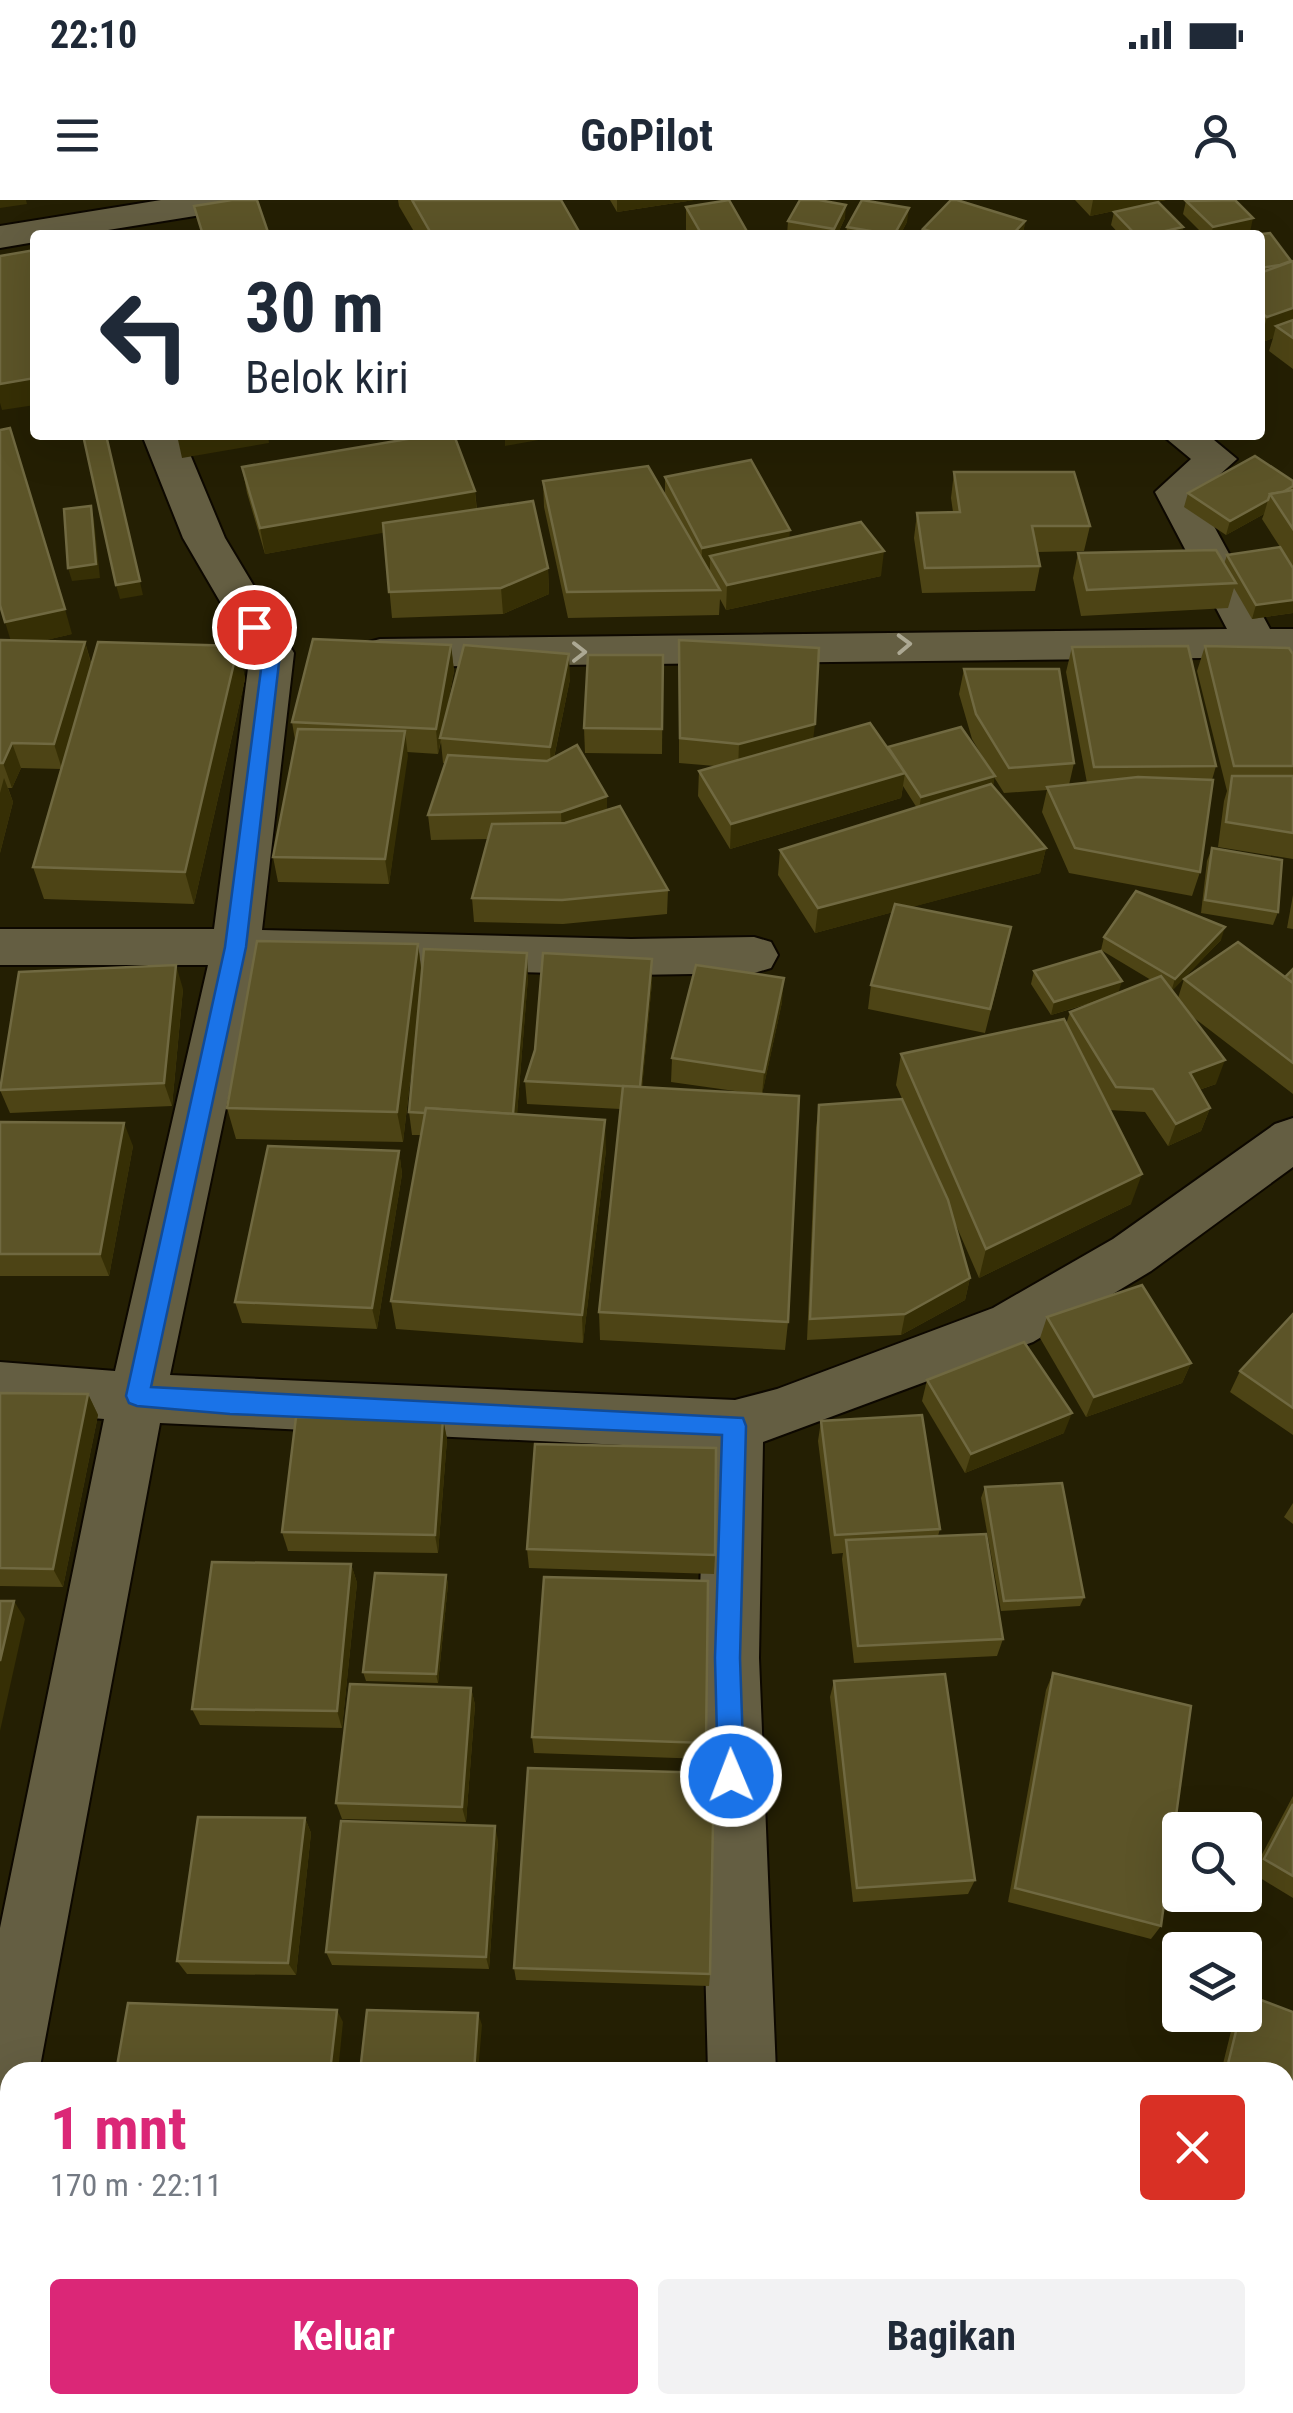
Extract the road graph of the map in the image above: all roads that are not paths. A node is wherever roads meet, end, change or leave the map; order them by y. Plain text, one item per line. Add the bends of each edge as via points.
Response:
1 (226, 200) edge
2 (111, 218) edge
3 (41, 230) edge
4 (30, 232) edge
5 (0, 237) edge
6 (164, 440) edge
7 (1190, 440) edge
8 (1274, 642) edge
9 (310, 653) junction
10 (0, 947) edge
11 (236, 947) junction
12 (754, 955) dead end
13 (1293, 1139) edge
14 (0, 1386) edge
15 (137, 1396) junction
16 (734, 1426) junction
17 (7, 2062) edge
18 (742, 2062) edge

1 - 2 street
2 - 3 street
4 - 5 street
6 - 9 street via 204,538
7 - 8 street via 1218,459 1176,492
9 -> 8 street
9 - 11 street
10 - 11 street
11 - 12 street
11 - 15 street
13 - 16 street via 1132,1256 1013,1325
14 - 15 street
15 - 16 street
15 - 17 street
16 - 18 street via 728,1658

